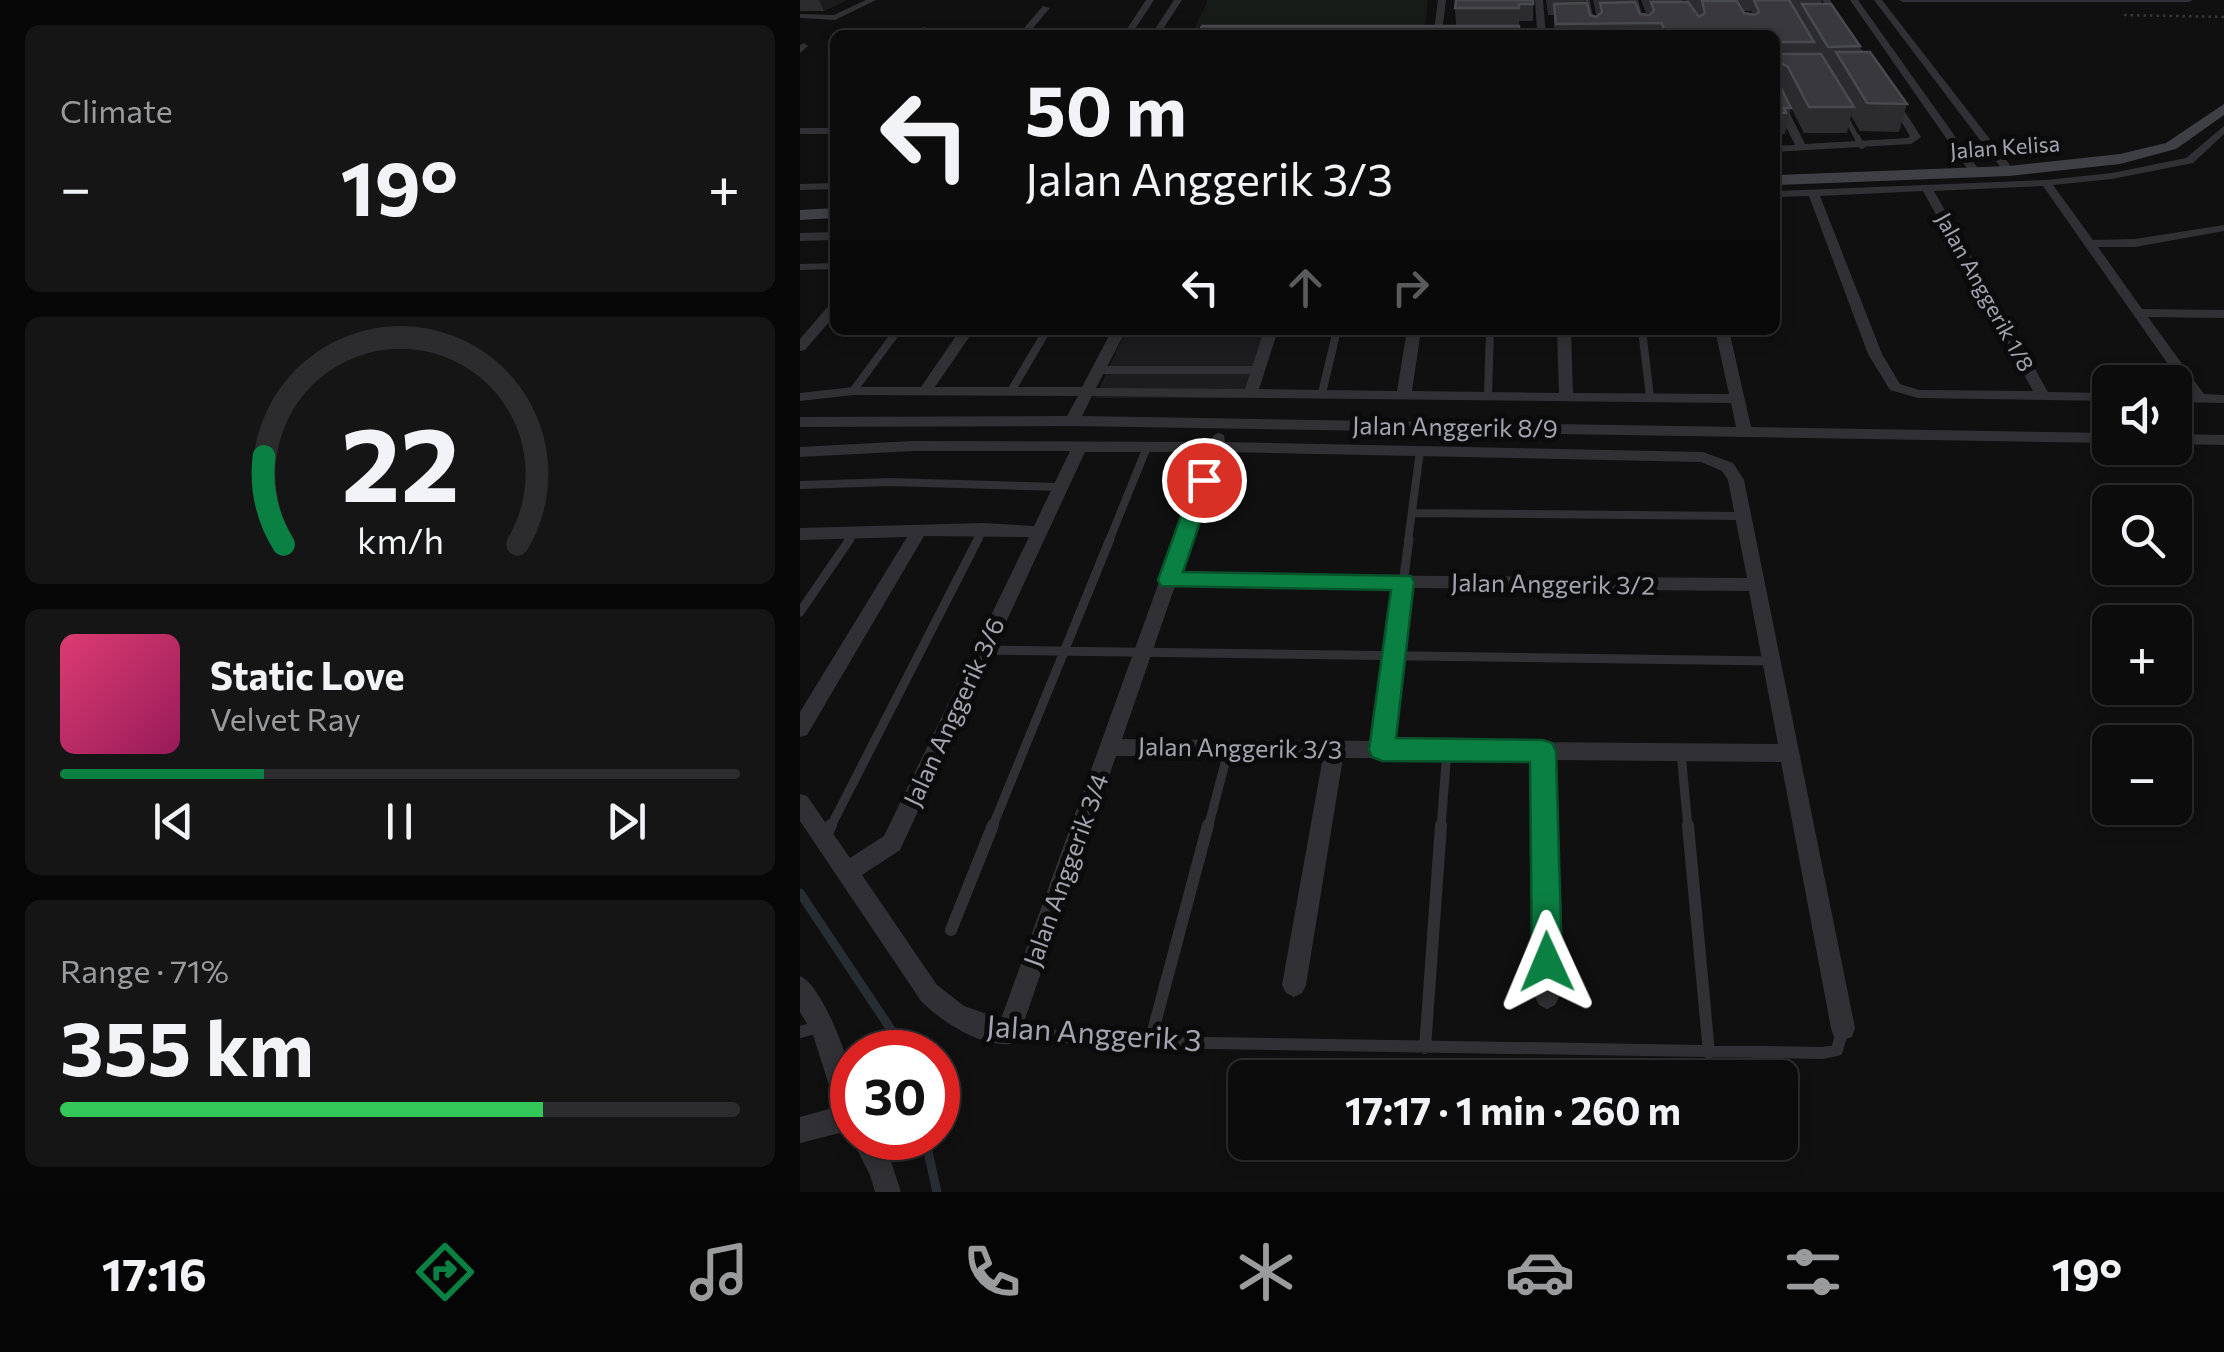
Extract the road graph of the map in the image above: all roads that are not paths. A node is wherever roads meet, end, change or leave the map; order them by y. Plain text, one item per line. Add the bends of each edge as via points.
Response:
1 (872, 0) edge
2 (1150, 0) edge
3 (1178, 0) edge
4 (1442, 0) edge
5 (1539, 0) edge
6 (1586, 0) edge
7 (1634, 0) edge
8 (1826, 0) edge
9 (1854, 0) edge
10 (1878, 0) edge
11 (1903, 0) edge
12 (2050, 0) edge
13 (2188, 0) edge
14 (1921, 2) edge
15 (1046, 8) dead end
16 (800, 16) edge
17 (1820, 16) edge
18 (1837, 16) junction
19 (1640, 19) junction
20 (1656, 19) edge
21 (1574, 20) edge
22 (1590, 20) junction
23 (1607, 20) edge
24 (1623, 20) edge
25 (1558, 21) edge
26 (1542, 29) edge
27 (1026, 30) edge
28 (1130, 30) edge
29 (1158, 30) edge
30 (1438, 30) edge
31 (1593, 30) edge
32 (1643, 30) edge
33 (1856, 72) edge
34 (1874, 72) junction
35 (1836, 100) edge
36 (1780, 104) edge
37 (2224, 108) edge
38 (830, 121) edge
39 (800, 131) edge
40 (819, 131) junction
41 (830, 131) edge
42 (2222, 134) edge
43 (1862, 146) junction
44 (1802, 148) junction
45 (1780, 149) edge
46 (2009, 171) junction
47 (1976, 172) junction
48 (1780, 180) edge
49 (2046, 183) junction
50 (830, 186) edge
51 (800, 187) edge
52 (1927, 188) junction
53 (1813, 193) junction
54 (1780, 194) edge
55 (830, 213) edge
56 (800, 215) edge
57 (2224, 228) edge
58 (830, 236) edge
59 (800, 237) edge
60 (2089, 244) junction
61 (830, 266) edge
62 (801, 268) edge
63 (830, 313) edge
64 (2138, 313) junction
65 (2224, 314) edge
66 (894, 335) edge
67 (964, 335) edge
68 (1044, 335) edge
69 (1116, 335) edge
70 (1270, 335) edge
71 (1336, 335) edge
72 (1413, 335) edge
73 (1490, 335) edge
74 (1564, 335) edge
75 (1643, 335) edge
76 (1723, 335) edge
77 (800, 347) edge
78 (1099, 370) junction
79 (1258, 370) junction
80 (925, 391) junction
81 (1011, 391) junction
82 (852, 392) junction
83 (1088, 392) junction
84 (1251, 392) junction
85 (1322, 393) junction
86 (1404, 394) junction
87 (1488, 395) junction
88 (800, 396) edge
89 (1566, 396) junction
90 (2043, 396) junction
91 (1650, 397) junction
92 (2092, 397) edge
93 (2192, 398) edge
94 (2199, 398) junction
95 (1738, 399) junction
96 (2224, 399) edge
97 (1072, 421) junction
98 (800, 422) edge
99 (1224, 424) junction
100 (1745, 432) junction
101 (2092, 438) edge
102 (2192, 439) edge
103 (2224, 440) edge
104 (1080, 446) junction
105 (1148, 447) junction
106 (1216, 447) junction
107 (1420, 451) junction
108 (800, 452) edge
109 (800, 485) edge
110 (1059, 487) junction
111 (1412, 513) junction
112 (1744, 516) junction
113 (983, 529) junction
114 (854, 532) junction
115 (918, 532) junction
116 (1038, 532) junction
117 (800, 534) edge
118 (1169, 580) junction
119 (1403, 582) junction
120 (1757, 585) junction
121 (800, 612) edge
122 (983, 650) junction
123 (1063, 651) junction
124 (1143, 652) junction
125 (1393, 656) junction
126 (1772, 661) junction
127 (800, 730) edge
128 (1110, 747) junction
129 (1230, 748) junction
130 (1334, 749) junction
131 (1382, 750) junction
132 (1446, 750) junction
133 (1543, 751) junction
134 (1681, 752) junction
135 (1790, 753) junction
136 (800, 803) edge
137 (824, 838) junction
138 (848, 872) junction
139 (951, 930) dead end
140 (1294, 986) dead end
141 (800, 988) edge
142 (1547, 997) dead end
143 (1843, 1028) joint
144 (811, 1029) edge
145 (1008, 1033) junction
146 (1150, 1042) junction
147 (1425, 1048) junction
148 (1709, 1054) junction
149 (830, 1069) edge
150 (830, 1122) edge
151 (800, 1130) edge
152 (876, 1160) edge
153 (888, 1192) edge

1 - 16 street via 835,18
2 - 28 street
3 - 29 street
4 - 30 street
5 - 26 street
6 - 22 lane
7 - 19 street
8 - 18 street
9 - 47 street
10 - 46 street
11 - 14 street
12 - 13 street
12 - 14 street
15 - 27 street
17 - 18 lane
18 - 34 street
19 - 20 lane
19 - 24 lane
19 - 32 street
21 - 22 lane
22 - 23 lane
22 - 31 lane
25 - 26 lane
33 - 34 lane
34 - 43 street via 1916,138
35 - 43 lane
36 - 44 street
37 - 46 main road, Jalan Kelisa via 2171,146 2140,156
38 - 40 street
39 - 40 street
40 - 41 street
42 - 49 street via 2184,163
43 - 44 street
44 - 45 street
46 - 47 main road, Jalan Kelisa
47 - 48 main road, Jalan Kelisa
49 - 52 street
49 - 60 street
50 - 51 street
52 - 53 street
52 - 90 street, Jalan Anggerik 1/8
53 - 54 street
53 - 90 street via 1888,381 1918,394
55 - 56 main road
57 - 60 street via 2136,244
58 - 59 street
60 - 64 street
61 - 62 lane
63 - 77 street
64 - 65 street
64 - 94 street
66 - 82 lane
67 - 80 street
68 - 81 lane
69 - 78 street
70 - 79 street
71 - 85 lane
72 - 86 street
73 - 87 lane
74 - 89 street
75 - 91 lane
76 - 95 street
78 - 79 lane
78 - 83 street
79 - 84 street
80 - 81 street
80 - 82 street
81 - 83 street
82 - 88 street
83 - 84 street
83 - 97 street
84 - 85 street
85 - 86 street
86 - 87 street
87 - 89 street
89 - 91 street
90 - 92 street
91 - 95 street
93 - 94 street
94 - 96 street
95 - 100 street
97 - 98 street, Jalan Anggerik 8/9
97 - 99 street, Jalan Anggerik 8/9
99 - 100 street, Jalan Anggerik 8/9
99 - 106 street, Jalan Anggerik 3/4
100 - 101 street, Jalan Anggerik 8/9
102 - 103 street
104 - 105 street
104 - 108 street
104 - 110 street, Jalan Anggerik 3/6
105 - 106 street
105 - 123 lane
106 - 107 street
106 - 118 street, Jalan Anggerik 3/4
107 - 111 lane
107 - 112 street via 1703,457 1732,471
109 - 110 lane
110 - 116 street, Jalan Anggerik 3/6
111 - 112 lane
111 - 119 lane
112 - 120 street
113 - 115 street
113 - 116 street
113 - 137 lane
114 - 115 street
114 - 117 street
114 - 121 lane
115 - 127 street
116 - 122 street, Jalan Anggerik 3/6
118 - 119 street, Jalan Anggerik 3/2
118 - 124 street, Jalan Anggerik 3/4
119 - 120 street, Jalan Anggerik 3/2
119 - 125 lane
120 - 126 street
122 - 123 lane
122 - 138 street, Jalan Anggerik 3/6 via 892,844
123 - 124 lane
123 - 139 lane
124 - 125 lane
124 - 128 street, Jalan Anggerik 3/4
125 - 126 lane
125 - 131 lane
126 - 135 street
128 - 129 street, Jalan Anggerik 3/3
128 - 145 street, Jalan Anggerik 3/4
129 - 130 street, Jalan Anggerik 3/3
129 - 146 lane
130 - 131 street, Jalan Anggerik 3/3
130 - 140 street
131 - 132 street, Jalan Anggerik 3/3
132 - 133 street, Jalan Anggerik 3/3
132 - 147 lane
133 - 134 street, Jalan Anggerik 3/3
133 - 142 street
134 - 135 street, Jalan Anggerik 3/3
134 - 148 lane
135 - 143 street
136 - 137 street, Jalan Anggerik 3
137 - 138 street, Jalan Anggerik 3
138 - 145 street, Jalan Anggerik 3 via 948,1014
141 - 144 street
143 - 148 lane, Jalan Anggerik 3 via 1837,1050 1824,1053
144 - 149 street
145 - 146 lane, Jalan Anggerik 3
146 - 147 lane, Jalan Anggerik 3
147 - 148 lane, Jalan Anggerik 3
150 - 151 street
152 - 153 street

